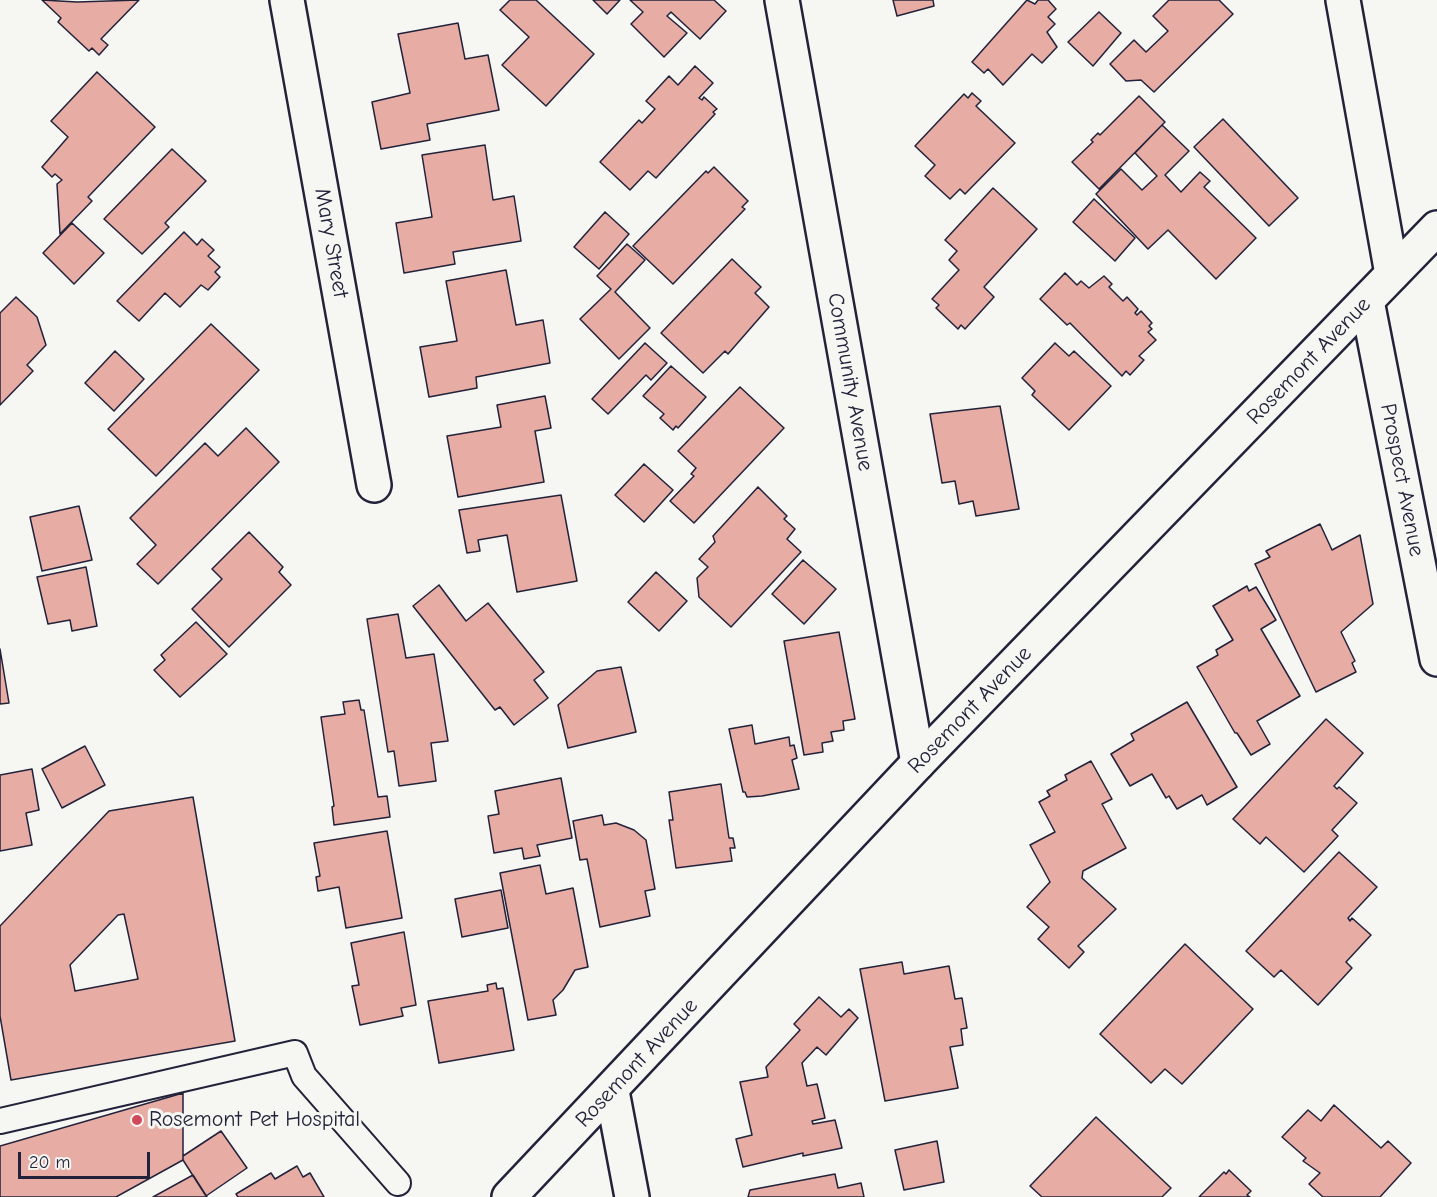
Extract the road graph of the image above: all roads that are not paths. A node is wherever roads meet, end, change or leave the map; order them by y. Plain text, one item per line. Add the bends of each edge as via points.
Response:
1 (287, 0) edge
2 (782, 0) edge
3 (1342, 0) edge
4 (1437, 228) edge
5 (1392, 274) junction
6 (1367, 301) junction
7 (374, 485) dead end
8 (1437, 659) edge
9 (918, 763) junction
10 (612, 1090) junction
11 (0, 1121) edge
12 (398, 1183) dead end
13 (509, 1197) edge
14 (632, 1197) edge

1 - 7 street, Mary Street
2 - 9 street, Community Avenue
3 - 5 street
4 - 5 street, Rosemont Avenue
5 - 6 street, Rosemont Avenue
6 - 8 street, Prospect Avenue
6 - 9 street, Rosemont Avenue
9 - 10 street, Rosemont Avenue
10 - 13 street, Rosemont Avenue
10 - 14 street
11 - 12 lane via 295,1053 304,1076

